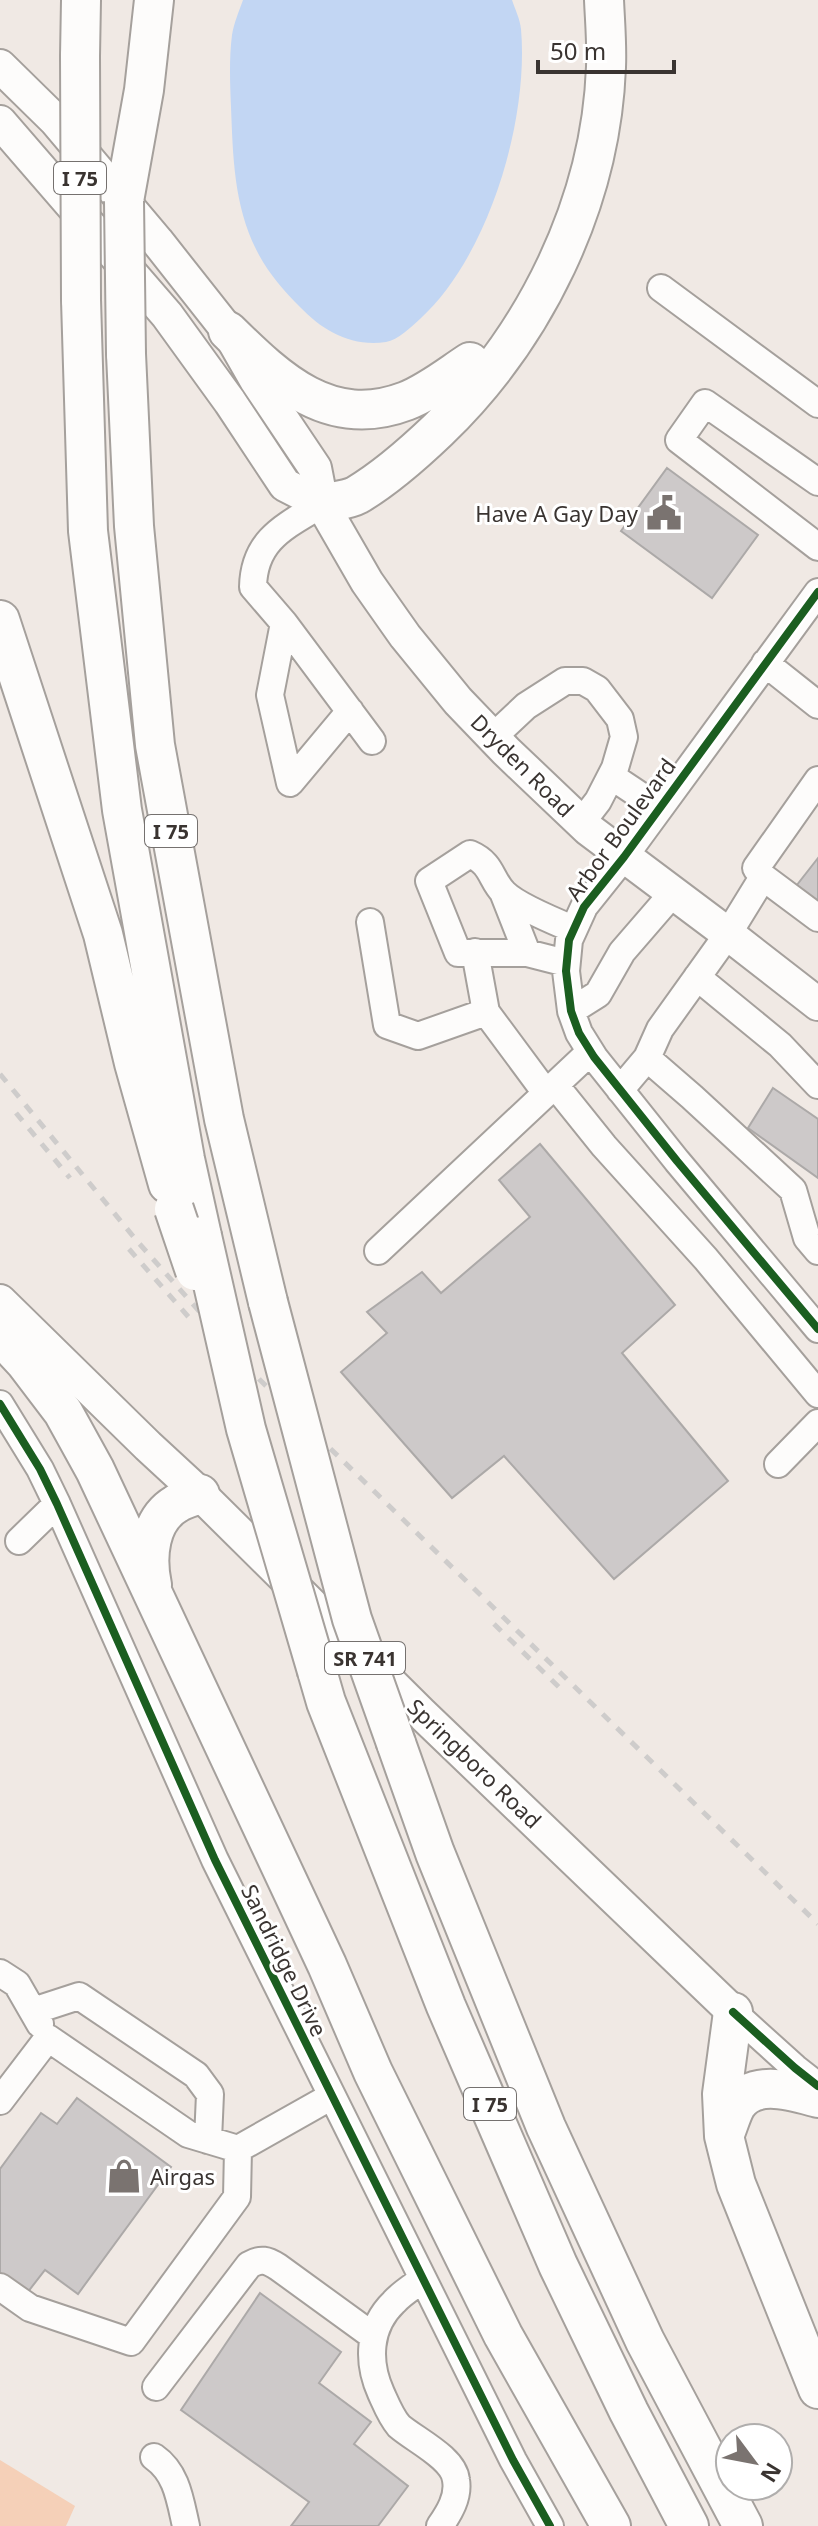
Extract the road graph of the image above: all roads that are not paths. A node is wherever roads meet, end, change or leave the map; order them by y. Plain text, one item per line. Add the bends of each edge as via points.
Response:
1 (81, 0) edge
2 (126, 0) edge
3 (154, 0) edge
4 (579, 0) edge
5 (604, 0) edge
6 (0, 66) edge
7 (130, 116) junction
8 (0, 122) edge
9 (661, 288) dead end
10 (228, 331) junction
11 (470, 362) junction
12 (818, 404) edge
13 (818, 482) edge
14 (322, 504) junction
15 (818, 547) edge
16 (818, 592) edge
17 (0, 620) edge
18 (284, 623) junction
19 (765, 663) junction
20 (818, 705) edge
21 (350, 711) junction
22 (493, 737) junction
23 (372, 741) dead end
24 (611, 776) junction
25 (818, 780) edge
26 (659, 808) junction
27 (581, 823) junction
28 (624, 857) junction
29 (763, 877) junction
30 (503, 892) junction
31 (673, 893) junction
32 (818, 918) edge
33 (370, 922) dead end
34 (573, 929) junction
35 (728, 934) junction
36 (475, 952) junction
37 (527, 953) junction
38 (566, 963) junction
39 (697, 977) junction
40 (818, 1004) edge
41 (571, 1011) junction
42 (486, 1012) junction
43 (590, 1052) junction
44 (647, 1058) junction
45 (815, 1075) edge
46 (551, 1089) junction
47 (620, 1090) junction
48 (378, 1251) dead end
49 (818, 1251) edge
50 (0, 1301) edge
51 (818, 1329) edge
52 (0, 1335) edge
53 (818, 1394) edge
54 (0, 1404) edge
55 (818, 1423) edge
56 (246, 1429) junction
57 (778, 1464) dead end
58 (200, 1494) junction
59 (57, 1504) junction
60 (19, 1541) dead end
61 (157, 1604) junction
62 (0, 1973) edge
63 (33, 2011) junction
64 (733, 2012) junction
65 (48, 2038) junction
66 (818, 2086) edge
67 (332, 2096) junction
68 (818, 2098) edge
69 (0, 2101) edge
70 (724, 2136) junction
71 (208, 2140) junction
72 (238, 2149) junction
73 (423, 2279) junction
74 (0, 2287) edge
75 (373, 2336) junction
76 (156, 2387) dead end
77 (818, 2389) edge
78 (154, 2457) dead end
79 (537, 2519) edge
80 (186, 2526) edge
81 (440, 2526) edge
82 (611, 2526) edge
83 (689, 2526) edge
84 (743, 2526) edge

1 - 56 highway, I 75, bridge via 88,531 122,810 185,1159
2 - 7 highway
3 - 7 highway via 144,90
4 - 11 highway via 584,75 574,150 558,204 500,325
5 - 14 highway via 606,68 591,169 554,270 531,314 459,410 419,448 355,496
6 - 10 main road, Dryden Road via 55,120
7 - 84 highway, I 75, bridge via 124,201 126,354 134,526 155,745 224,1119 268,1302 352,1619 435,1853 546,2127 645,2341
8 - 14 main road via 167,315 285,485
9 - 12 street
10 - 11 highway via 284,383 337,407 378,410 409,400
10 - 14 main road, Dryden Road via 315,468
11 - 14 highway via 411,431 343,479
13 - 15 street via 705,403 679,440
14 - 18 street via 269,540 253,570 253,587
14 - 22 main road, Dryden Road via 405,636
16 - 19 street, Arbor Boulevard
17 - 56 highway, bridge via 103,934 174,1209
18 - 21 street
18 - 21 street via 270,695 290,783
19 - 20 street
19 - 26 street, Arbor Boulevard
21 - 23 street
22 - 24 street via 526,706 565,681 583,681 597,689 620,719 624,737
22 - 27 main road, Dryden Road
24 - 26 street
24 - 27 street
25 - 29 street via 756,868
26 - 28 street, Arbor Boulevard
27 - 28 main road, Dryden Road
28 - 31 main road, Dryden Road
28 - 34 street, Arbor Boulevard
29 - 32 street
29 - 35 street
30 - 34 street
30 - 36 street via 491,870 470,854 429,881 458,953
30 - 37 street
31 - 35 main road, Dryden Road
31 - 41 street via 622,952 598,994
33 - 42 street via 387,1025 418,1036
34 - 38 street, Arbor Boulevard
35 - 39 street
35 - 40 main road, Dryden Road
36 - 37 street
36 - 42 street
37 - 38 street
38 - 41 street, Arbor Boulevard
39 - 44 street via 660,1029
39 - 45 street
41 - 43 street, Arbor Boulevard
42 - 46 street
43 - 46 street
43 - 47 street, Arbor Boulevard
44 - 47 street
44 - 49 street via 793,1190 807,1238
46 - 48 street
46 - 53 street via 706,1259
47 - 51 street, Arbor Boulevard
50 - 58 main road, Springboro Road / SR 741
52 - 61 highway via 63,1412
54 - 59 street, Sandridge Drive
55 - 57 street
56 - 83 highway, I 75, bridge via 326,1702 446,2006 558,2265
58 - 61 highway via 175,1504 160,1517 153,1533 148,1562
58 - 64 main road, Springboro Road / SR 741
59 - 60 street
59 - 67 street, Sandridge Drive via 188,1803
61 - 82 highway via 373,2072 503,2335
62 - 63 street via 17,1984
63 - 65 street
63 - 71 street via 79,1996 196,2075 210,2094
64 - 66 street, Springboro Road
64 - 70 highway via 722,2094
65 - 69 street
65 - 71 street via 188,2134
67 - 72 street
67 - 73 street, Sandridge Drive
68 - 70 highway via 755,2090 737,2104
70 - 77 highway via 736,2184
71 - 72 street
72 - 74 street via 237,2197 131,2342 30,2308
73 - 75 street via 394,2302
73 - 79 street, Sandridge Drive
75 - 76 street via 278,2267 259,2259 249,2265
75 - 81 street via 377,2384 397,2424 454,2471 454,2500
78 - 80 street via 172,2475

